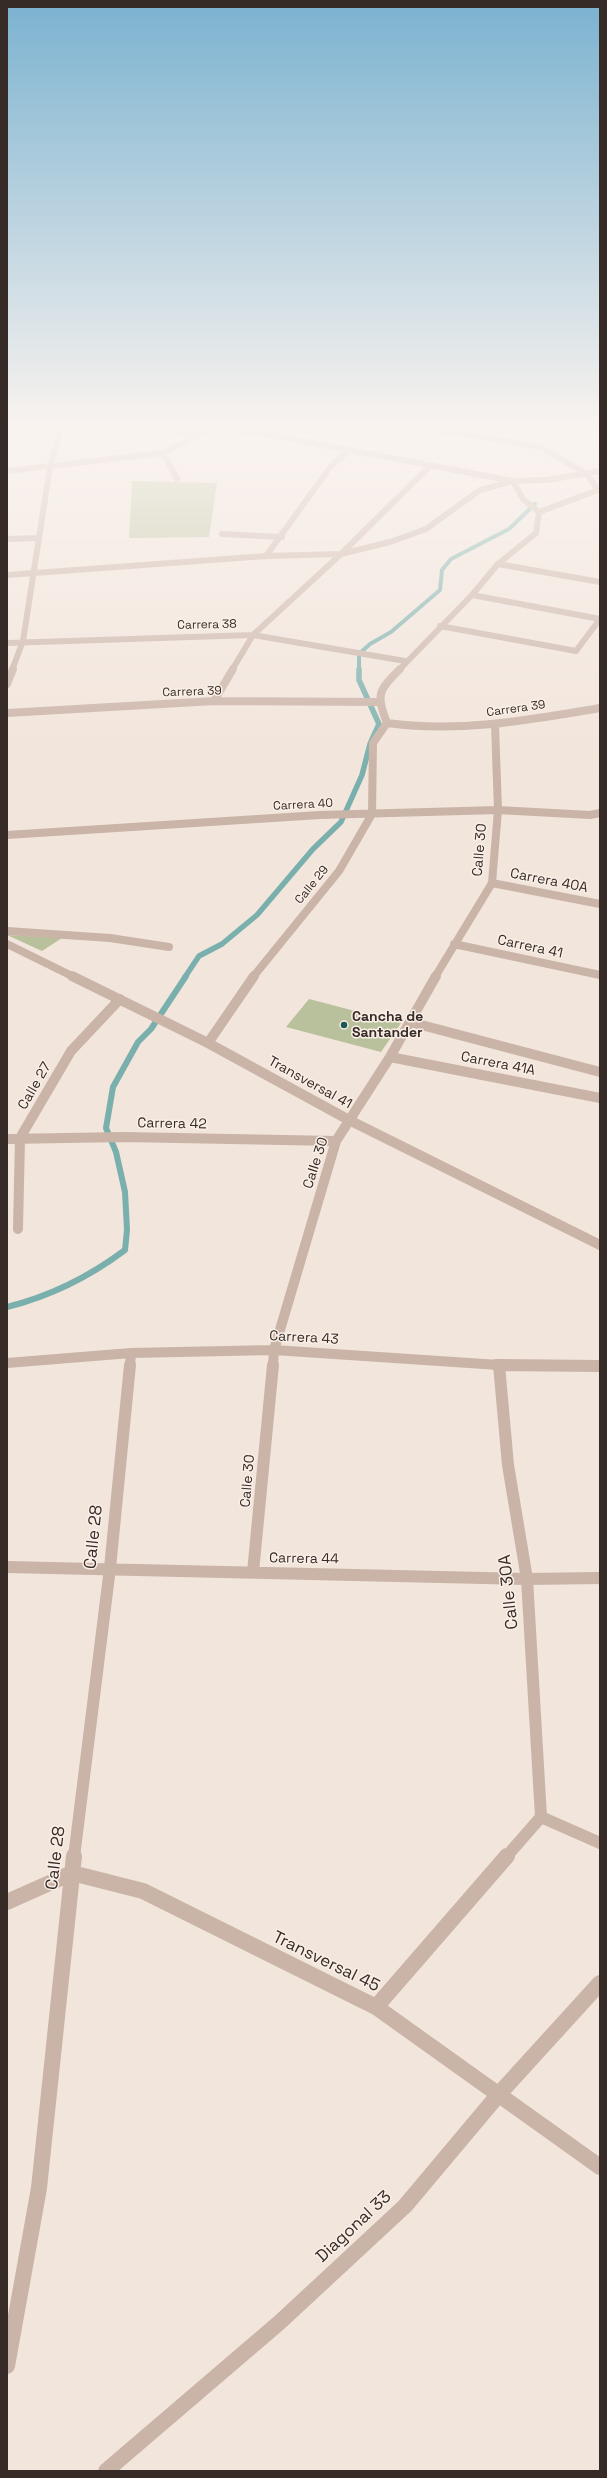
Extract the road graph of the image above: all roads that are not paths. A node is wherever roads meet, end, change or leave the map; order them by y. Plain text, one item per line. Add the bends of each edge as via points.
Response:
1 (37, 542) edge
2 (278, 542) edge
3 (354, 542) edge
4 (391, 542) edge
5 (525, 542) edge
6 (341, 554) junction
7 (266, 556) junction
8 (498, 564) junction
9 (33, 572) junction
10 (7, 574) edge
11 (600, 582) edge
12 (472, 595) junction
13 (600, 619) edge
14 (440, 626) junction
15 (253, 635) junction
16 (23, 641) junction
17 (7, 643) edge
18 (405, 661) junction
19 (7, 684) edge
20 (214, 702) junction
21 (379, 702) junction
22 (600, 708) edge
23 (7, 713) edge
24 (388, 723) junction
25 (495, 725) junction
26 (498, 810) junction
27 (600, 813) edge
28 (368, 814) junction
29 (7, 835) edge
30 (492, 883) junction
31 (600, 904) edge
32 (7, 931) edge
33 (7, 944) edge
34 (454, 944) junction
35 (169, 947) dead end
36 (600, 975) edge
37 (120, 998) junction
38 (410, 1022) junction
39 (208, 1043) junction
40 (390, 1057) junction
41 (600, 1072) edge
42 (600, 1098) edge
43 (349, 1120) junction
44 (20, 1138) junction
45 (7, 1139) edge
46 (336, 1141) junction
47 (18, 1229) dead end
48 (600, 1246) edge
49 (274, 1350) junction
50 (131, 1353) junction
51 (7, 1363) edge
52 (499, 1365) junction
53 (600, 1366) edge
54 (7, 1568) edge
55 (110, 1568) junction
56 (253, 1572) junction
57 (600, 1578) edge
58 (527, 1579) junction
59 (541, 1817) junction
60 (600, 1843) edge
61 (72, 1873) junction
62 (7, 1902) edge
63 (600, 1983) edge
64 (376, 2007) junction
65 (499, 2094) junction
66 (600, 2167) edge
67 (7, 2366) edge
68 (106, 2471) edge

1 - 9 street
2 - 7 street
3 - 6 street
4 - 6 street
5 - 8 street
6 - 7 street
6 - 15 street
7 - 9 street
8 - 11 street
8 - 12 street
9 - 10 street
9 - 16 street
12 - 13 street
12 - 14 street
13 - 14 street via 576,651
14 - 18 street
15 - 16 street, Carrera 38
15 - 18 street, Carrera 38
15 - 20 street
16 - 17 street, Carrera 38
16 - 19 street
18 - 21 street via 384,685
20 - 21 street, Carrera 39
20 - 23 street, Carrera 39
21 - 24 street
22 - 25 street, Carrera 39
24 - 25 street, Carrera 39 via 410,727
24 - 28 street, Calle 29 via 373,743
25 - 26 street, Calle 30
26 - 27 street, Carrera 40 via 590,815
26 - 28 street, Carrera 40
26 - 30 street, Calle 30
28 - 29 street, Carrera 40
28 - 39 street, Calle 29 via 339,871 257,972
30 - 31 street, Carrera 40A
30 - 34 street, Calle 30
32 - 35 street via 110,938
33 - 37 street, Transversal 41
34 - 36 street, Carrera 41
34 - 38 street, Calle 30
37 - 39 street, Transversal 41
37 - 44 street, Calle 27 via 71,1051
38 - 40 street, Calle 30
38 - 41 street, Carrera 41A
39 - 43 street, Transversal 41
40 - 42 street, Carrera 41A
40 - 43 street, Calle 30
43 - 46 street, Calle 30
43 - 48 street, Transversal 41
44 - 45 street, Carrera 42
44 - 46 street, Carrera 42
44 - 47 street, Calle 27
46 - 49 street, Calle 30
49 - 50 street, Carrera 43
49 - 52 street, Carrera 43
49 - 56 street, Calle 30
50 - 51 street, Carrera 43
50 - 55 street, Calle 28
52 - 53 street, Carrera 43
52 - 58 street, Calle 30A via 508,1465
54 - 55 street, Carrera 44
55 - 56 street, Carrera 44
55 - 61 street, Calle 28
56 - 58 street, Carrera 44
57 - 58 street, Carrera 44
58 - 59 street, Calle 30A
59 - 60 street
59 - 64 street
61 - 62 street
61 - 64 street, Transversal 45 via 143,1891
61 - 67 street, Calle 28 via 39,2188
63 - 65 street, Diagonal 33
64 - 65 street, Transversal 45
65 - 66 street, Transversal 45
65 - 68 street, Diagonal 33 via 405,2206 280,2322

